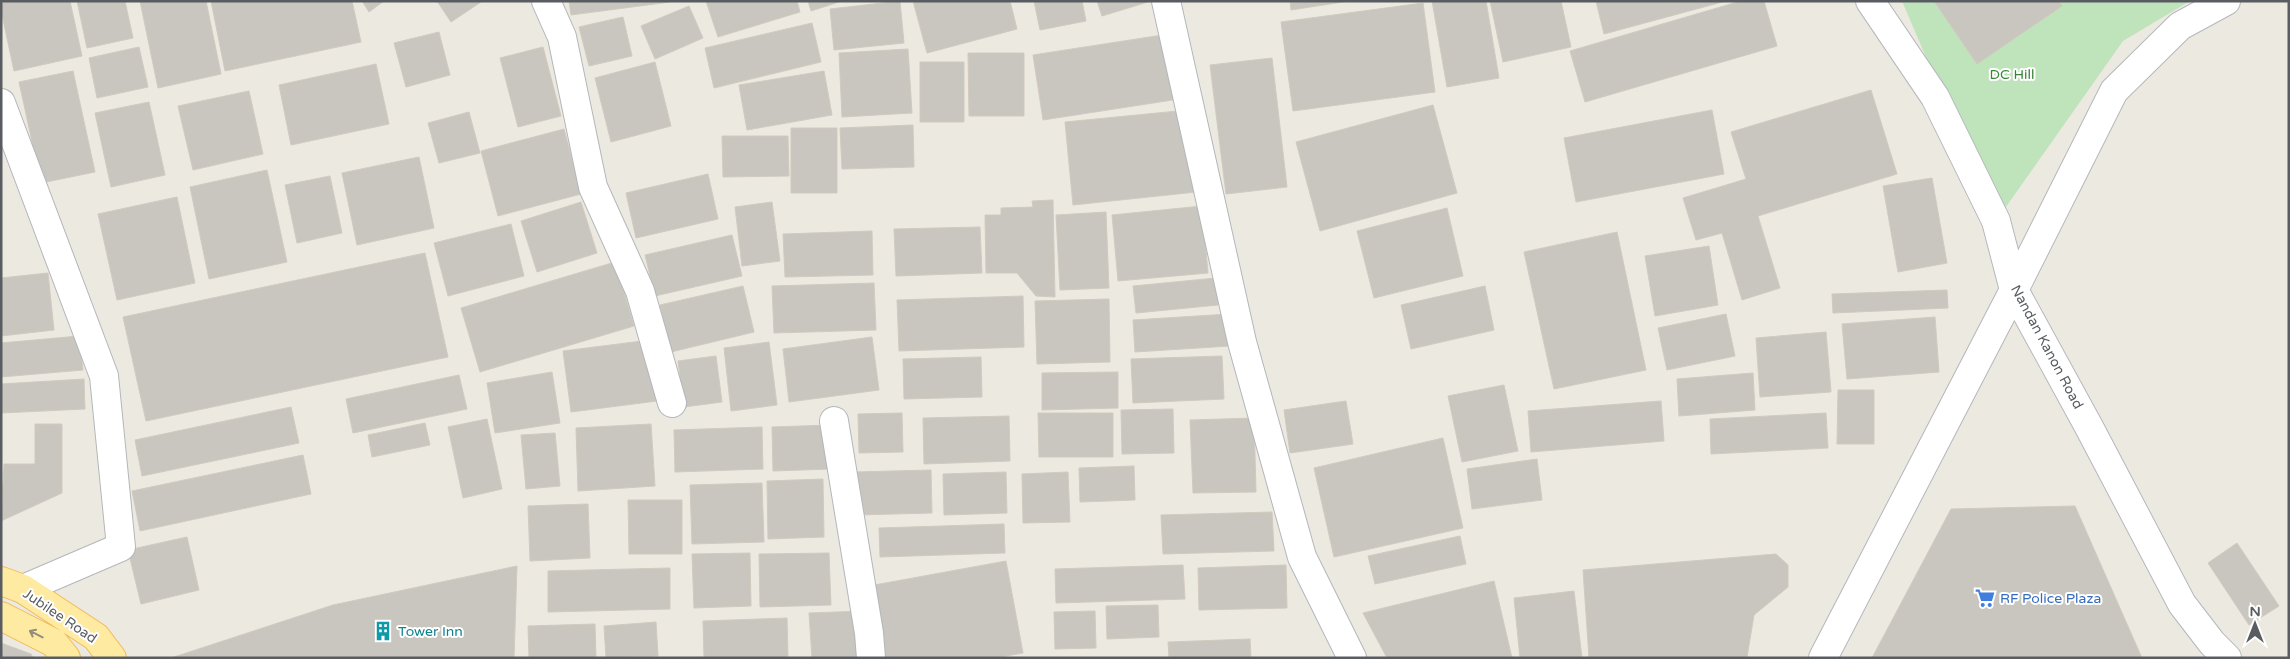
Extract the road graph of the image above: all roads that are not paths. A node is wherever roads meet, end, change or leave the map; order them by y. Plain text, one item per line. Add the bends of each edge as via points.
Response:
1 (546, 1) edge
2 (1166, 1) edge
3 (1870, 1) edge
4 (2226, 1) edge
5 (1, 103) edge
6 (2014, 290) junction
7 (672, 403) dead end
8 (834, 421) dead end
9 (12, 585) edge
10 (1, 616) edge
11 (66, 658) edge
12 (112, 658) edge
13 (871, 658) edge
14 (1352, 658) edge
15 (1822, 658) edge
16 (2227, 658) edge

1 - 7 street via 562,37 593,187 640,292
2 - 14 street via 1242,342 1302,557
3 - 6 street, Nandan Kanon Road via 1935,97 1996,221
4 - 6 street via 2180,26 2114,91
5 - 9 street via 104,376 121,547
6 - 15 street
6 - 16 street, Nandan Kanon Road via 2182,604
8 - 13 street
9 - 12 main road, Jubilee Road via 96,637
11 -> 10 main road via 54,643

